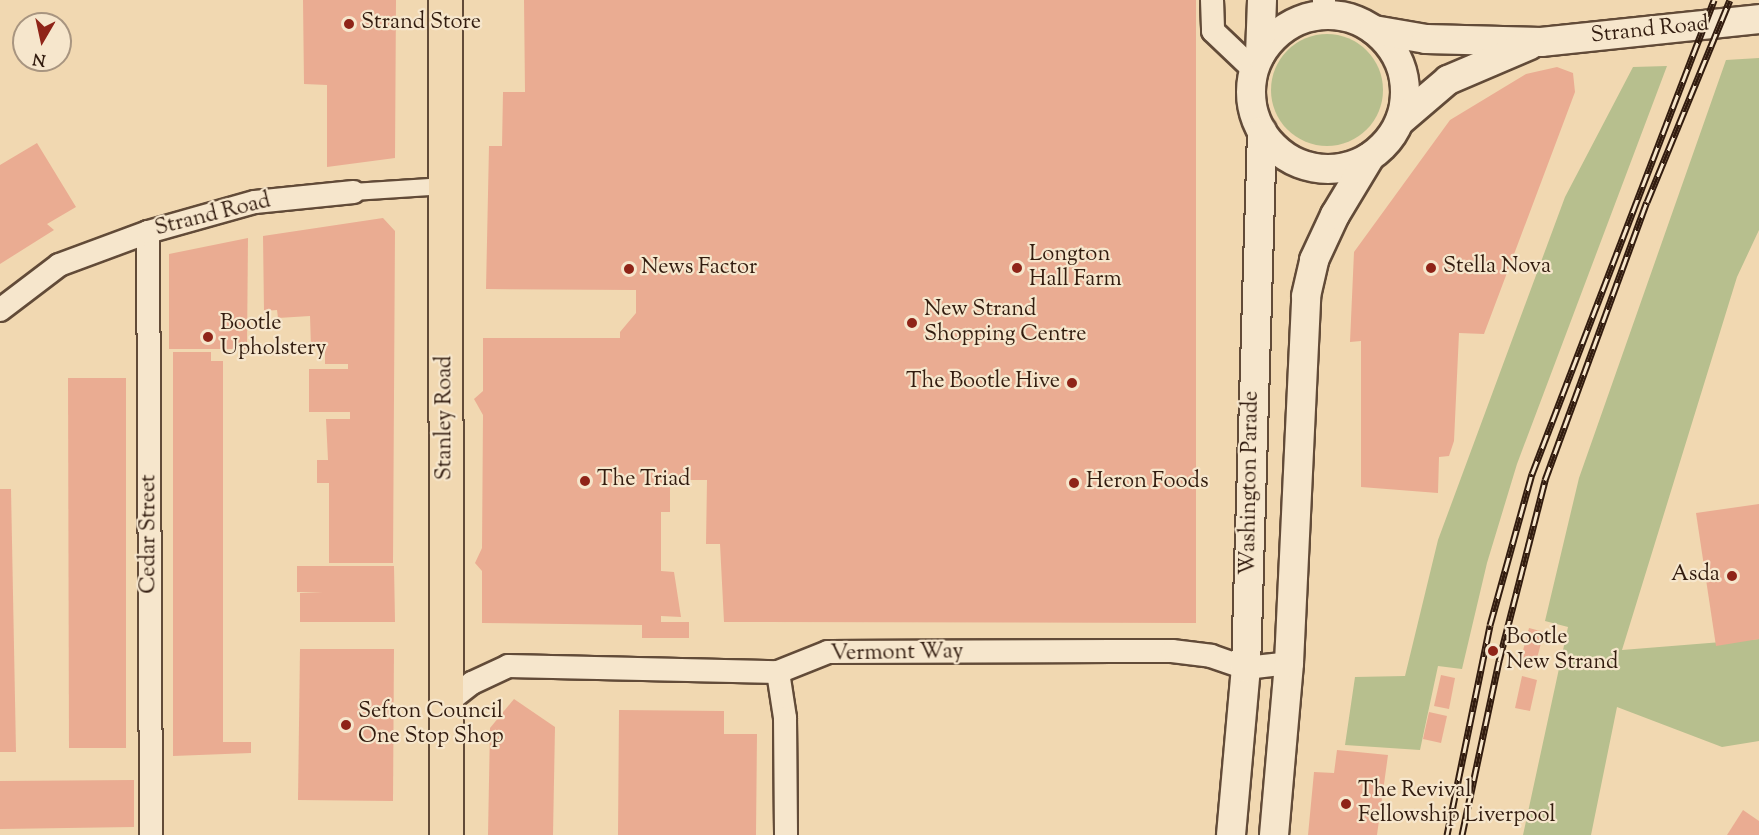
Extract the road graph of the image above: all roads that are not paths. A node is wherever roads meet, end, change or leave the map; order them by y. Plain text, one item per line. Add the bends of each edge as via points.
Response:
1 (445, 0) edge
2 (1212, 0) edge
3 (1262, 0) edge
4 (1317, 8) edge
5 (1759, 19) edge
6 (1374, 30) junction
7 (1541, 42) junction
8 (1257, 63) junction
9 (1400, 121) junction
10 (1262, 131) junction
11 (1370, 156) junction
12 (445, 186) junction
13 (353, 192) joint
14 (148, 232) junction
15 (0, 310) edge
16 (1289, 663) junction
17 (1246, 668) junction
18 (778, 672) junction
19 (445, 704) junction
20 (151, 835) edge
21 (446, 835) edge
22 (786, 835) edge
23 (1231, 835) edge
24 (1274, 835) edge

1 - 12 main road, Stanley Road
2 - 8 street via 1213,31
3 - 8 street
4 - 6 street
4 - 8 street via 1291,24
5 - 7 street, Strand Road
6 - 7 street, Strand Road via 1426,39
6 - 9 street via 1390,46 1404,79 1405,101
7 - 9 street, Strand Road via 1449,80
8 - 10 street via 1251,87 1254,112
9 - 11 street via 1388,141
10 - 11 street via 1279,151 1306,166 1351,166
10 - 17 street, Washington Parade
11 - 16 street, Washington Parade via 1314,261 1306,296
12 - 13 street, Strand Road
12 - 19 main road, Stanley Road
13 - 14 street, Strand Road via 255,202
14 - 15 street, Strand Road via 59,266
14 - 20 street, Cedar Street
16 - 17 street, Vermont Way
16 - 24 street, Washington Parade
17 - 18 street, Vermont Way via 1211,656 1172,651 828,652
17 - 23 street, Washington Parade
18 - 19 street, Vermont Way via 508,666 472,683
18 - 22 street via 785,718
19 - 21 main road, Stanley Road

